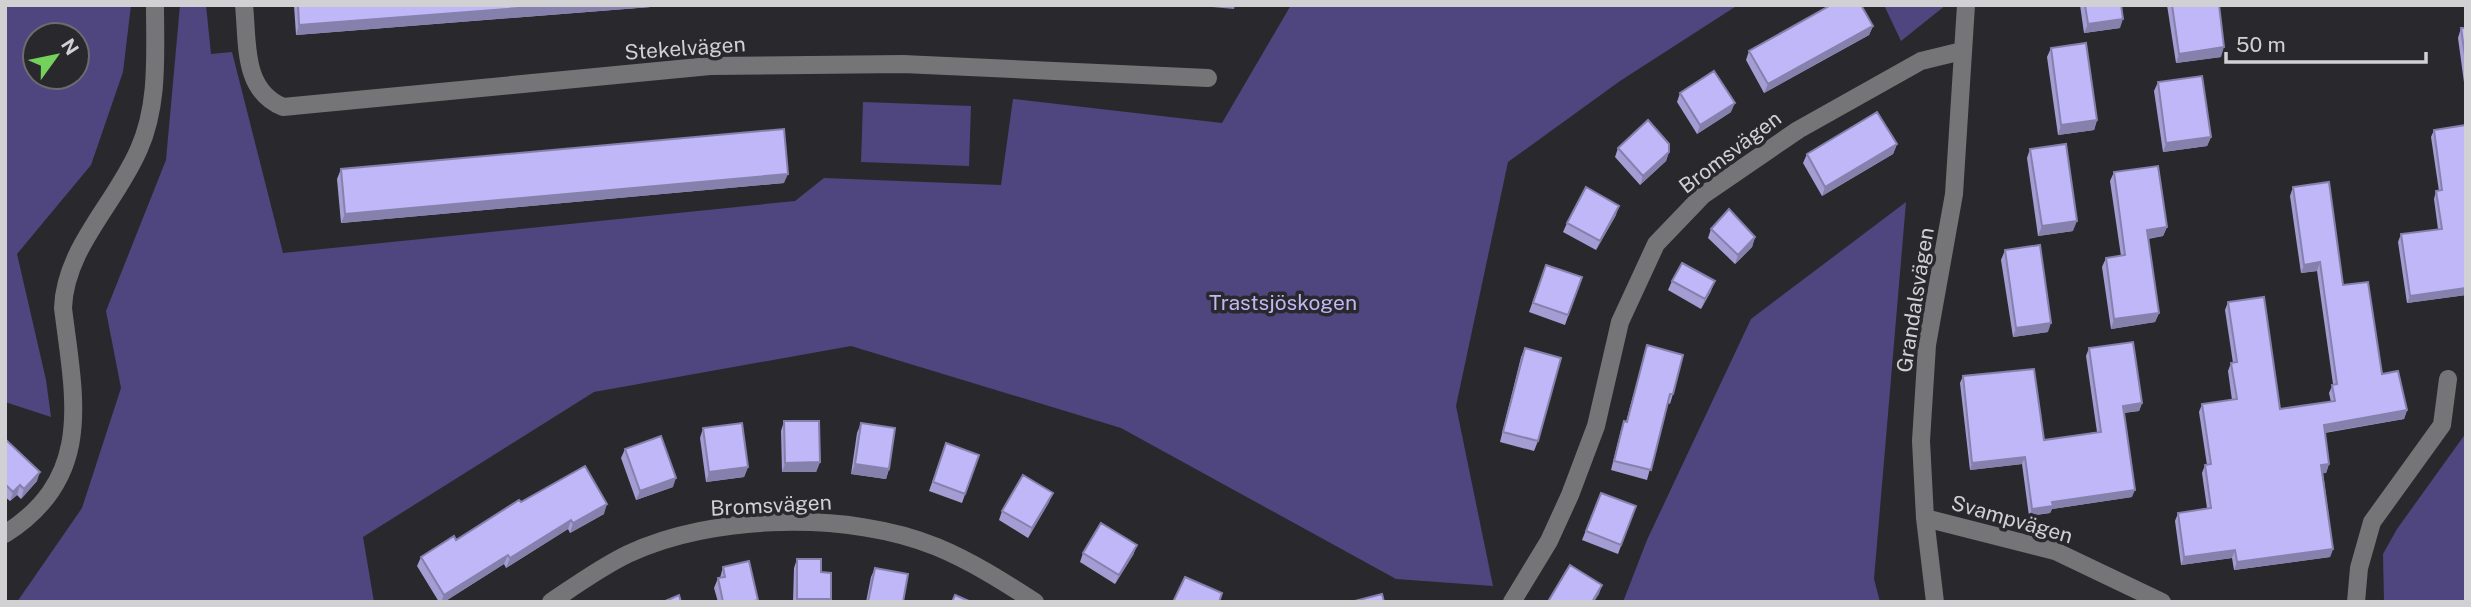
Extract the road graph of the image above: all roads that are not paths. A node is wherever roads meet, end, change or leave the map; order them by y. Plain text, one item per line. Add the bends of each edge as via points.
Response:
1 (155, 5) edge
2 (244, 5) edge
3 (1966, 5) edge
4 (1962, 51) junction
5 (1208, 78) dead end
6 (2448, 379) dead end
7 (1925, 517) junction
8 (5, 534) edge
9 (551, 602) edge
10 (1035, 602) edge
11 (1512, 602) edge
12 (1935, 602) edge
13 (2162, 602) edge
14 (2357, 602) edge

1 - 8 street via 154,94 145,135 124,180 75,257 64,293 75,408 72,444 41,505
2 - 5 street, Stekelvägen via 254,83 266,99 283,107 710,66 903,64
3 - 4 street, Grandalsvägen
4 - 7 street, Grandalsvägen via 1954,194 1927,345 1921,441
4 - 11 street, Bromsvägen via 1921,61 1798,130 1703,195 1656,244 1620,322 1596,426 1570,495
6 - 14 street via 2442,425 2372,522 2359,568
7 - 12 street, Grandalsvägen
7 - 13 street, Svampvägen via 2055,551
9 - 10 street, Bromsvägen via 629,553 659,542 740,525 815,522 861,526 935,546

